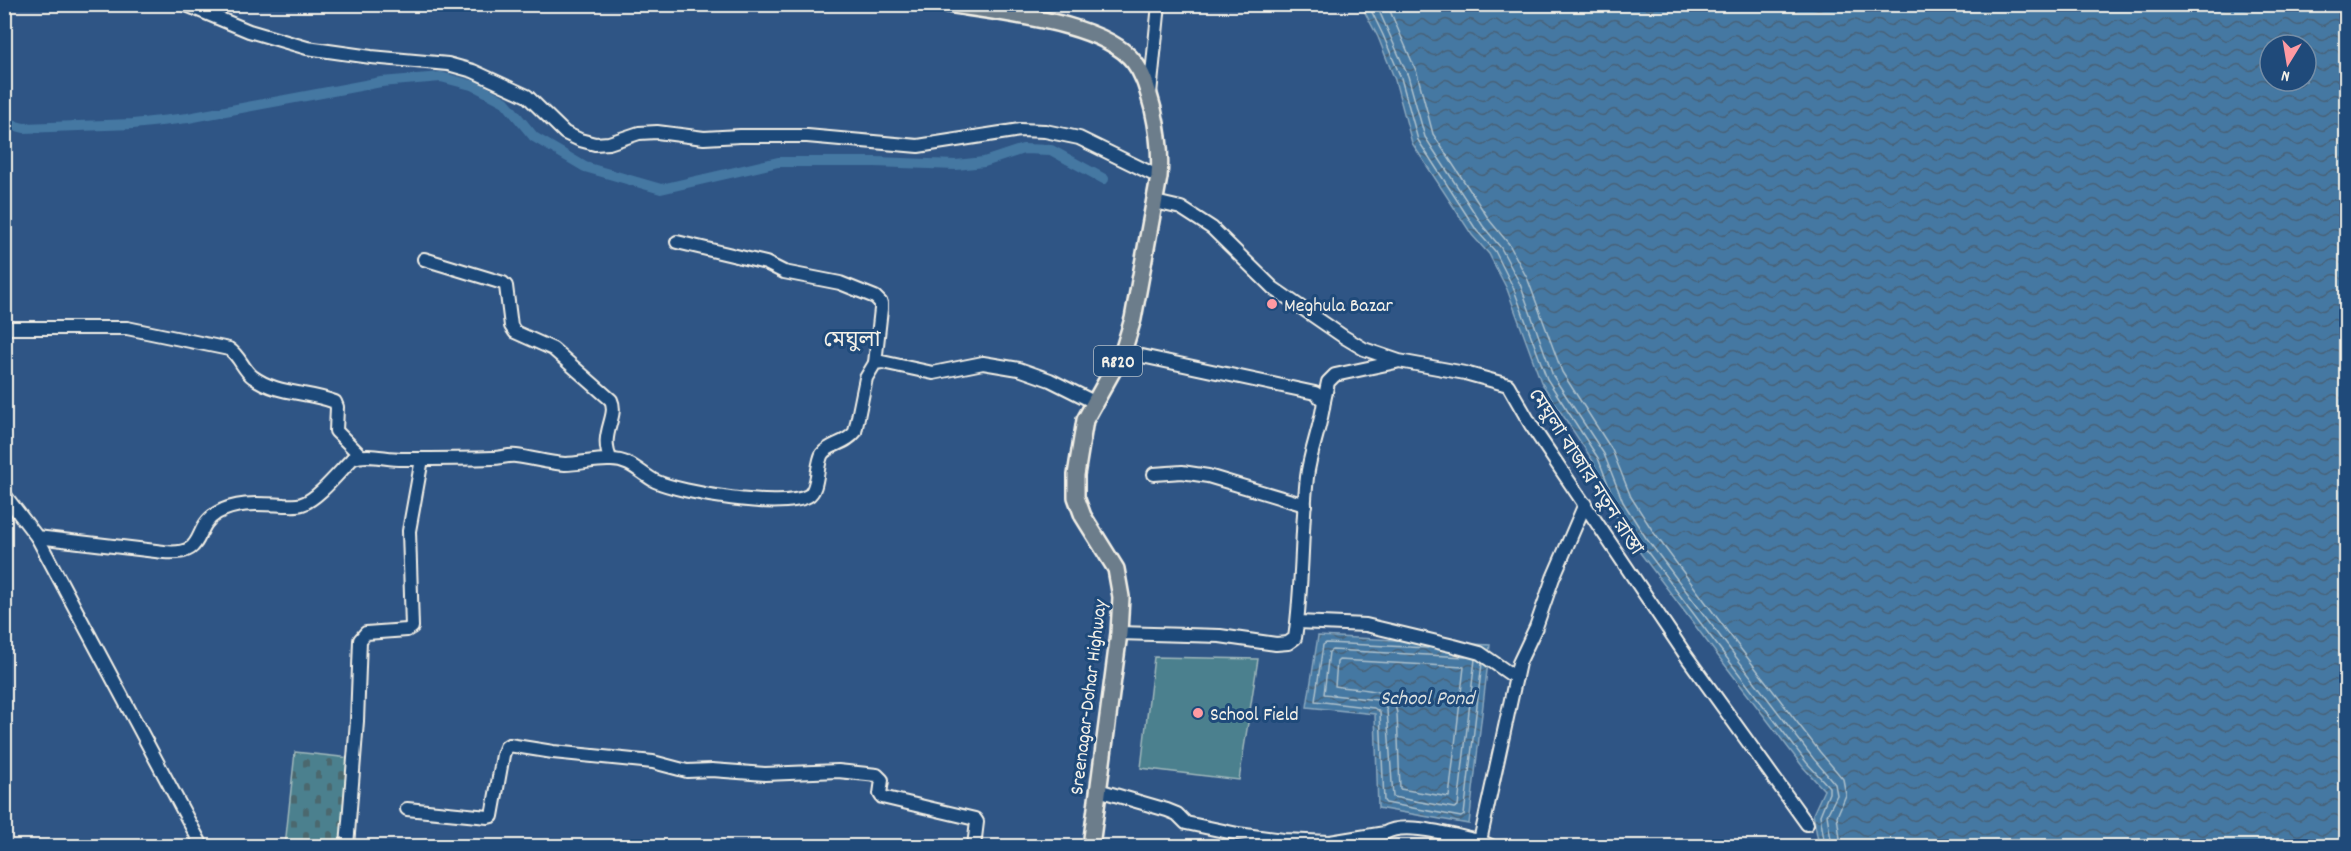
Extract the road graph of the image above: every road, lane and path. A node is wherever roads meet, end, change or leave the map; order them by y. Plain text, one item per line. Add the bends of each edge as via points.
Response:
1 (184, 4) edge
2 (948, 4) edge
3 (1159, 4) edge
4 (1150, 98) junction
5 (1159, 177) junction
6 (1155, 202) junction
7 (677, 242) dead end
8 (424, 259) dead end
9 (4, 328) edge
10 (1124, 352) junction
11 (1399, 361) junction
12 (875, 363) junction
13 (1324, 401) junction
14 (1094, 402) junction
15 (361, 456) junction
16 (422, 459) junction
17 (611, 460) junction
18 (1154, 474) dead end
19 (4, 494) edge
20 (1585, 504) junction
21 (1305, 506) junction
22 (37, 537) junction
23 (1298, 622) junction
24 (1119, 633) junction
25 (1516, 678) junction
26 (1098, 790) junction
27 (407, 809) dead end
28 (1807, 824) dead end
29 (1484, 845) edge
30 (202, 846) edge
31 (347, 846) edge
32 (974, 846) edge
33 (1091, 846) edge

1 - 5 street via 249,31 307,48 448,64 473,71 527,96 565,133 596,144 657,132 704,138 807,136 918,146 1009,132 1045,131 1078,138
2 - 4 main road, Sreenagar-Dohar Highway / R820 via 1034,19 1105,39 1133,61
3 - 4 street
4 - 5 main road, Sreenagar-Dohar Highway / R820 via 1156,121
5 - 6 main road, Sreenagar-Dohar Highway / R820
6 - 10 main road, Sreenagar-Dohar Highway / R820
6 - 11 street, মেঘুলা বাজার নতুন রাস্তা via 1181,208 1212,228 1273,288 1344,337
7 - 12 street via 840,283 874,297 881,303
8 - 17 street via 506,286 515,332 553,349 611,400 613,410 606,436
9 - 15 street via 127,328 229,349 237,354 251,376 277,390 335,402 336,431
10 - 13 street via 1315,393
10 - 14 main road, Sreenagar-Dohar Highway / R820
11 - 13 street via 1335,375 1328,382
11 - 20 street, মেঘুলা বাজার নতুন রাস্তা via 1508,385
12 - 14 street via 890,362 933,373 983,363 1019,369
12 - 17 street via 866,378 855,432 823,453 809,496 786,500 719,496 674,488 635,466
13 - 21 street
14 - 24 main road, Sreenagar-Dohar Highway / R820 via 1085,420 1076,497 1083,516 1116,569 1121,597
15 - 16 street
15 - 22 street via 353,458 311,501 300,505 234,505 220,511 206,522 198,542 183,552
16 - 17 street via 514,456 565,464
16 - 31 street via 409,531 412,627 366,633 360,640
18 - 21 street via 1182,472 1208,476
19 - 22 street
20 - 25 street
20 - 28 street, মেঘুলা বাজার নতুন রাস্তা via 1687,657
21 - 23 street
22 - 30 street
23 - 24 street via 1295,638 1276,645 1220,636
23 - 25 street via 1366,625 1454,646 1480,653
24 - 26 main road, Sreenagar-Dohar Highway / R820
25 - 29 street
26 - 29 street via 1167,810 1186,823 1238,834 1330,842 1406,828
26 - 33 main road, Sreenagar-Dohar Highway / R820
27 - 32 street via 492,816 503,755 509,745 653,762 687,771 838,771 877,775 882,780 882,797 975,819

